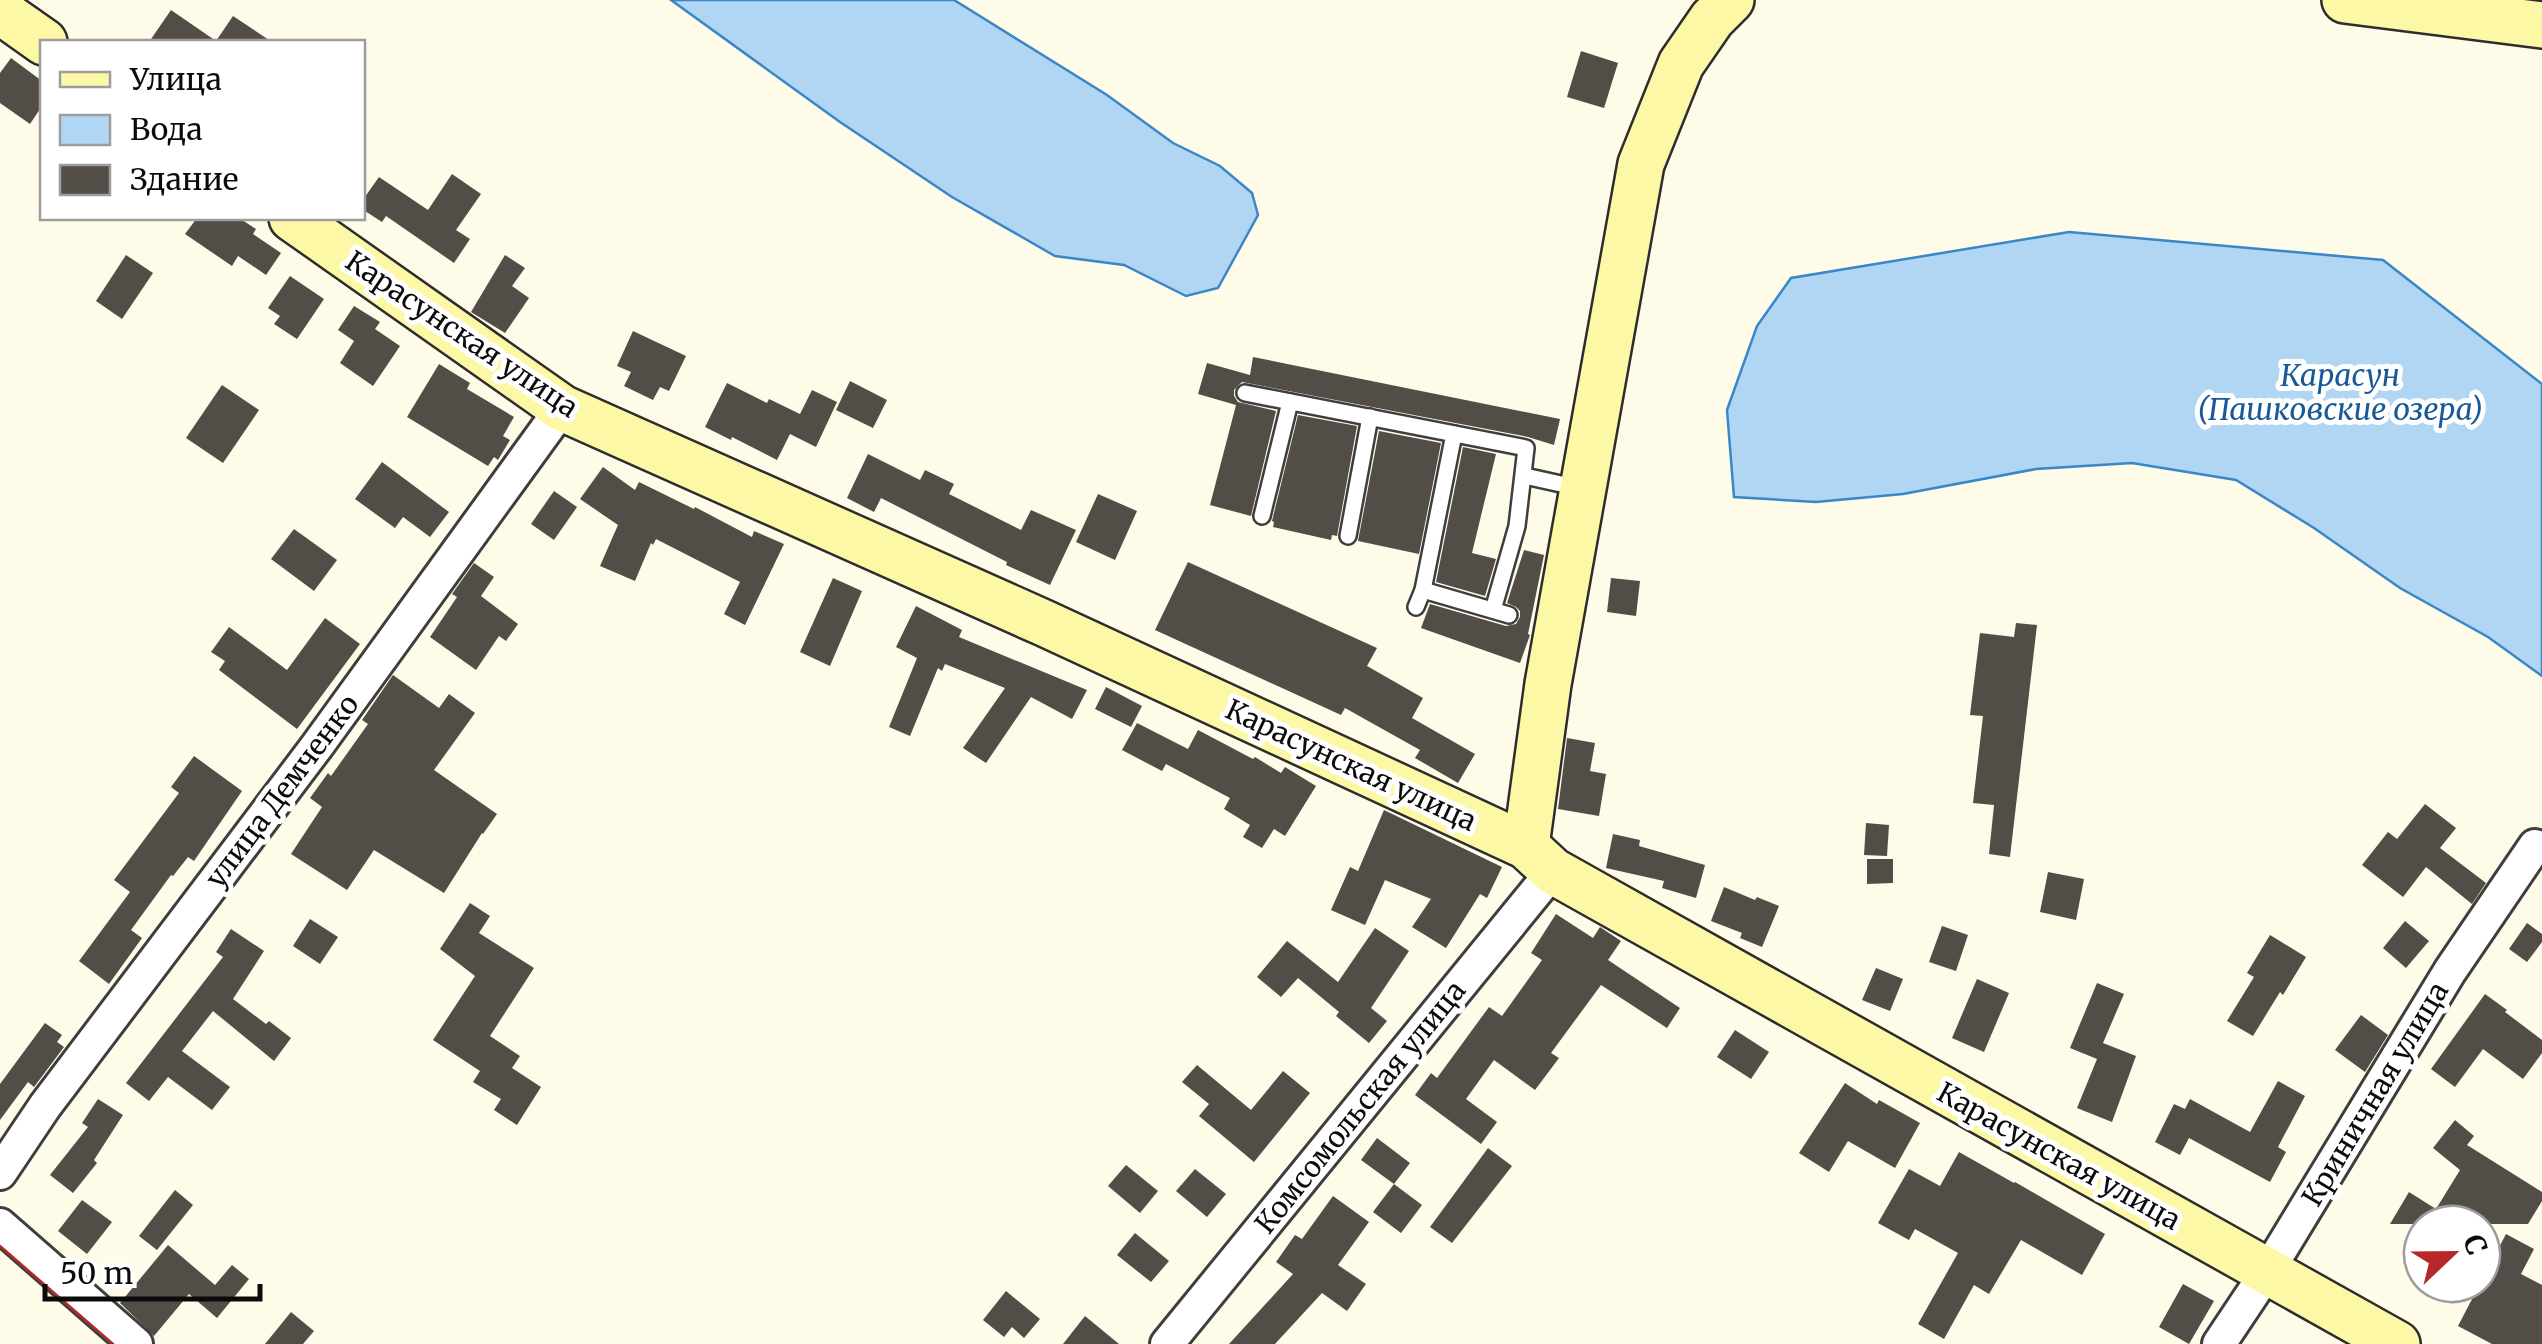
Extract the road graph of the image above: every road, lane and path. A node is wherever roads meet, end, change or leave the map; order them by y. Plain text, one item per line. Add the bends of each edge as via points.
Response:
1 (1731, 0) edge
2 (2345, 0) edge
3 (0, 11) edge
4 (2542, 25) edge
5 (41, 40) edge
6 (295, 220) edge
7 (1246, 393) dead end
8 (1290, 402) junction
9 (562, 408) junction
10 (1370, 417) junction
11 (1454, 434) junction
12 (1525, 476) junction
13 (1583, 488) junction
14 (1262, 516) dead end
15 (1348, 536) dead end
16 (1423, 590) junction
17 (1416, 607) dead end
18 (2535, 846) dead end
19 (1540, 858) junction
20 (0, 1173) edge
21 (0, 1225) edge
22 (2267, 1272) junction
23 (136, 1344) edge
24 (1167, 1344) edge
25 (2220, 1344) edge
26 (2398, 1344) edge

1 - 13 street via 1681,64 1641,164
2 - 4 street
3 - 5 street
6 - 9 street, Карасунская улица
7 - 8 lane
8 - 10 lane
8 - 14 lane
9 - 19 street, Карасунская улица via 1044,623
9 - 20 street, улица Демченко
10 - 11 lane
10 - 15 lane
11 - 12 lane via 1526,448
11 - 16 lane
12 - 13 lane
12 - 16 lane via 1501,612
13 - 19 street via 1548,684
16 - 17 lane
18 - 22 street, Криничная улица via 2450,971
19 - 22 street, Карасунская улица
19 - 24 street, Комсомольская улица
21 - 23 street
22 - 25 street, Криничная улица
22 - 26 street, Карасунская улица

